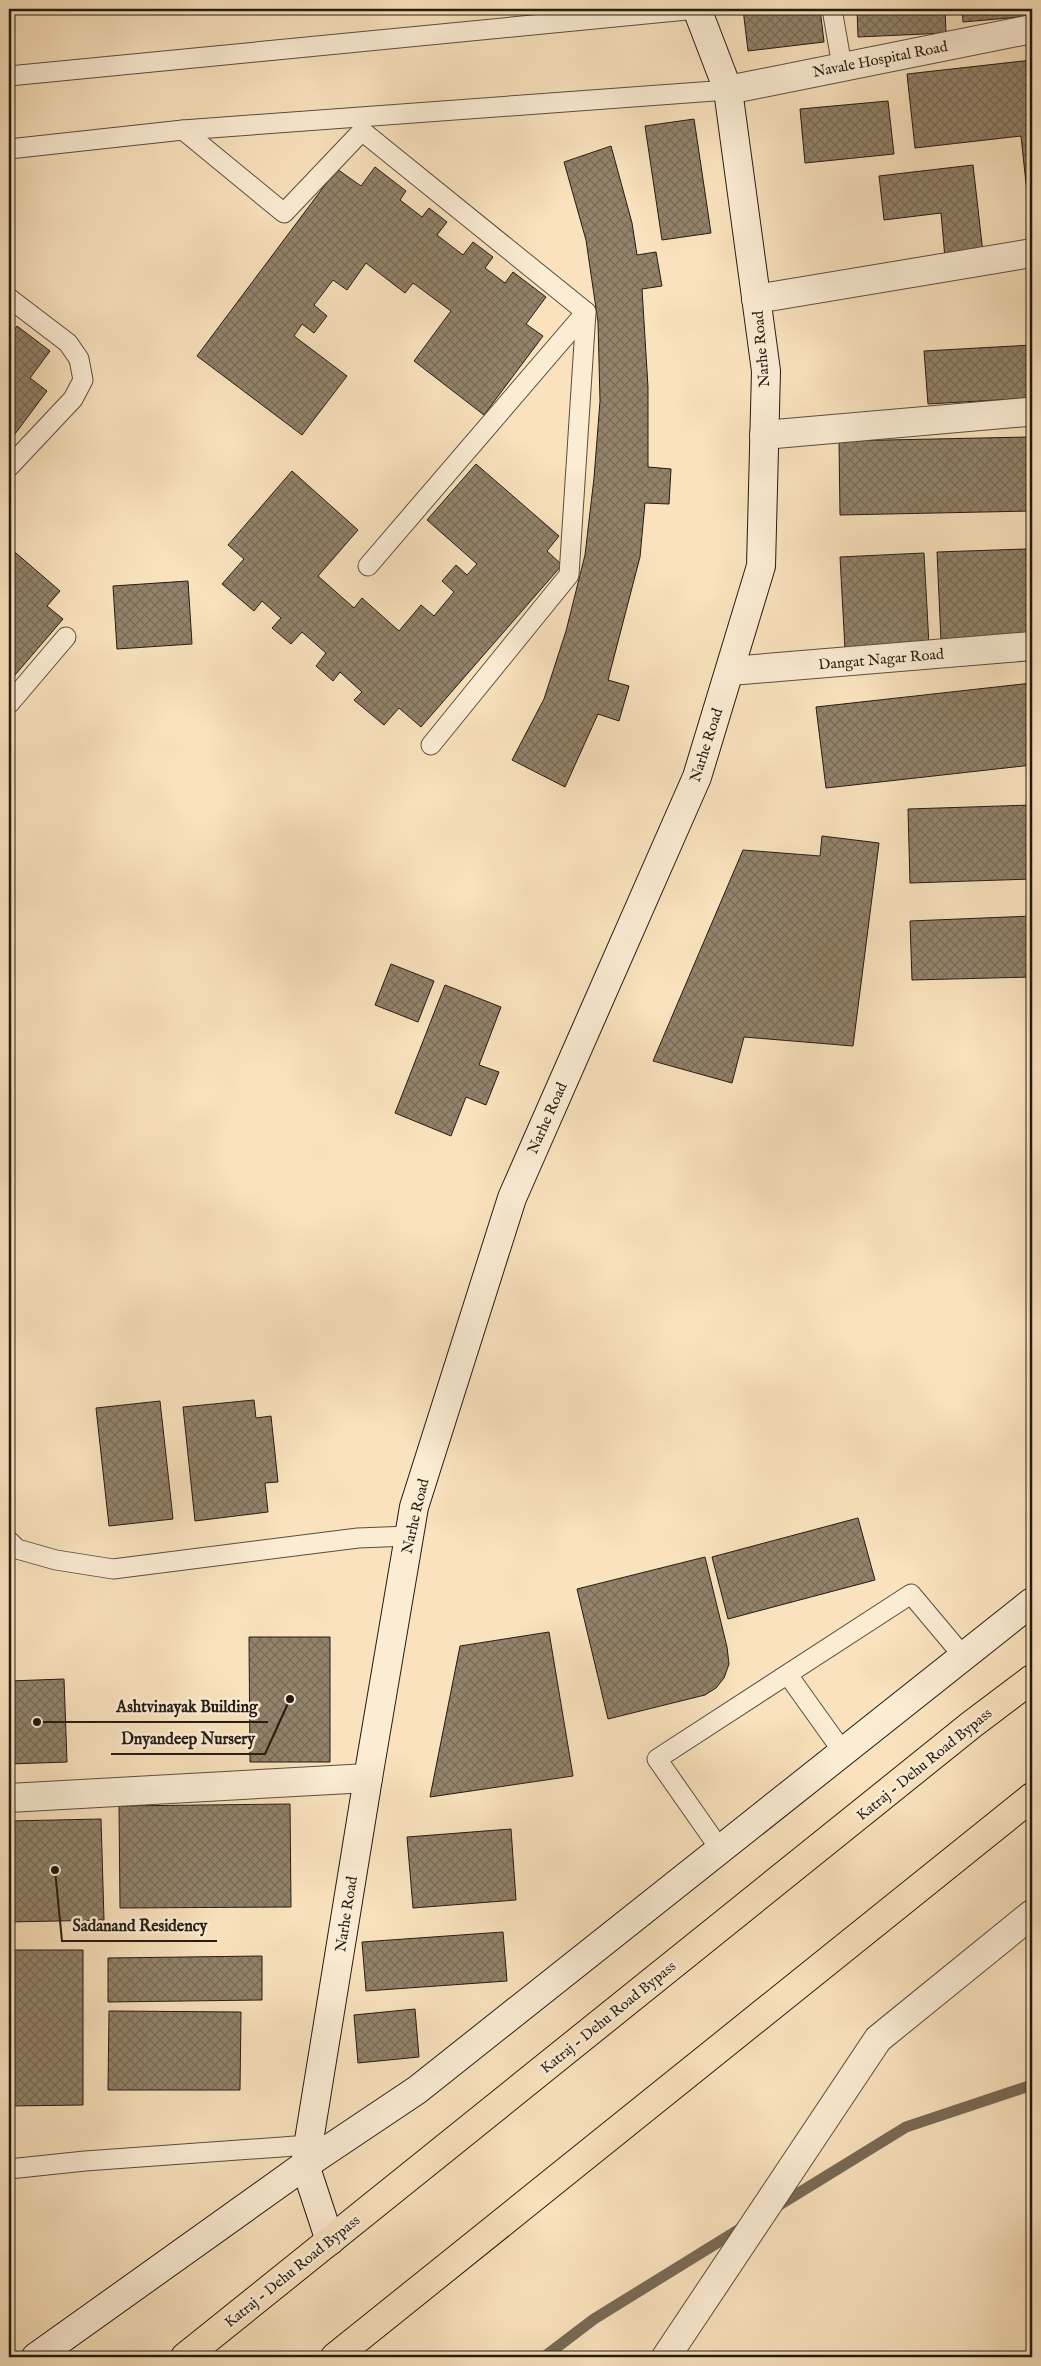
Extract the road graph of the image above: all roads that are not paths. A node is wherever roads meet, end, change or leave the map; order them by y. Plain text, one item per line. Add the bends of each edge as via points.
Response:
1 (697, 9) edge
2 (832, 9) edge
3 (1032, 29) edge
4 (842, 66) junction
5 (9, 76) edge
6 (728, 90) junction
7 (183, 130) junction
8 (9, 150) edge
9 (1032, 253) edge
10 (9, 298) edge
11 (756, 299) junction
12 (586, 312) junction
13 (1027, 412) dead end
14 (764, 435) junction
15 (9, 467) edge
16 (368, 566) dead end
17 (66, 638) dead end
18 (1032, 646) edge
19 (730, 670) junction
20 (9, 704) edge
21 (431, 745) dead end
22 (409, 1536) junction
23 (9, 1541) edge
24 (1032, 1602) edge
25 (964, 1656) junction
26 (788, 1674) junction
27 (1032, 1679) edge
28 (843, 1752) junction
29 (368, 1778) junction
30 (1032, 1797) edge
31 (9, 1798) edge
32 (720, 1849) junction
33 (1032, 1914) edge
34 (307, 2155) junction
35 (9, 2169) edge
36 (330, 2241) junction
37 (36, 2357) edge
38 (185, 2357) edge
39 (335, 2357) edge
40 (666, 2357) edge

1 - 5 lane
1 - 6 street, Narhe Road
2 - 4 lane
3 - 4 street, Navale Hospital Road
4 - 6 street, Navale Hospital Road
6 - 7 lane
6 - 11 street, Narhe Road
7 - 8 lane
7 - 12 lane via 284,214 362,130
9 - 11 street
10 - 15 lane via 68,342 79,359 83,380 74,399
11 - 14 street, Narhe Road via 766,371
12 - 16 lane
12 - 21 lane via 569,574
13 - 14 street
14 - 19 street, Narhe Road via 761,566
17 - 20 lane
18 - 19 street, Dangat Nagar Road
19 - 22 street, Narhe Road via 697,777 512,1198 414,1507
22 - 23 lane via 358,1538 113,1568 56,1560 17,1549
22 - 29 street, Narhe Road
24 - 25 street
25 - 26 lane via 911,1594
25 - 28 street
26 - 28 lane
26 - 32 lane via 657,1759
27 - 36 highway, Katraj - Dehu Road Bypass
28 - 32 street
29 - 31 street
29 - 34 street, Narhe Road
30 - 39 highway
32 - 34 street via 416,2090
33 - 40 street via 878,2039
34 - 35 lane via 85,2161
34 - 36 street, Narhe Road
34 - 37 street
36 - 38 highway, Katraj - Dehu Road Bypass

